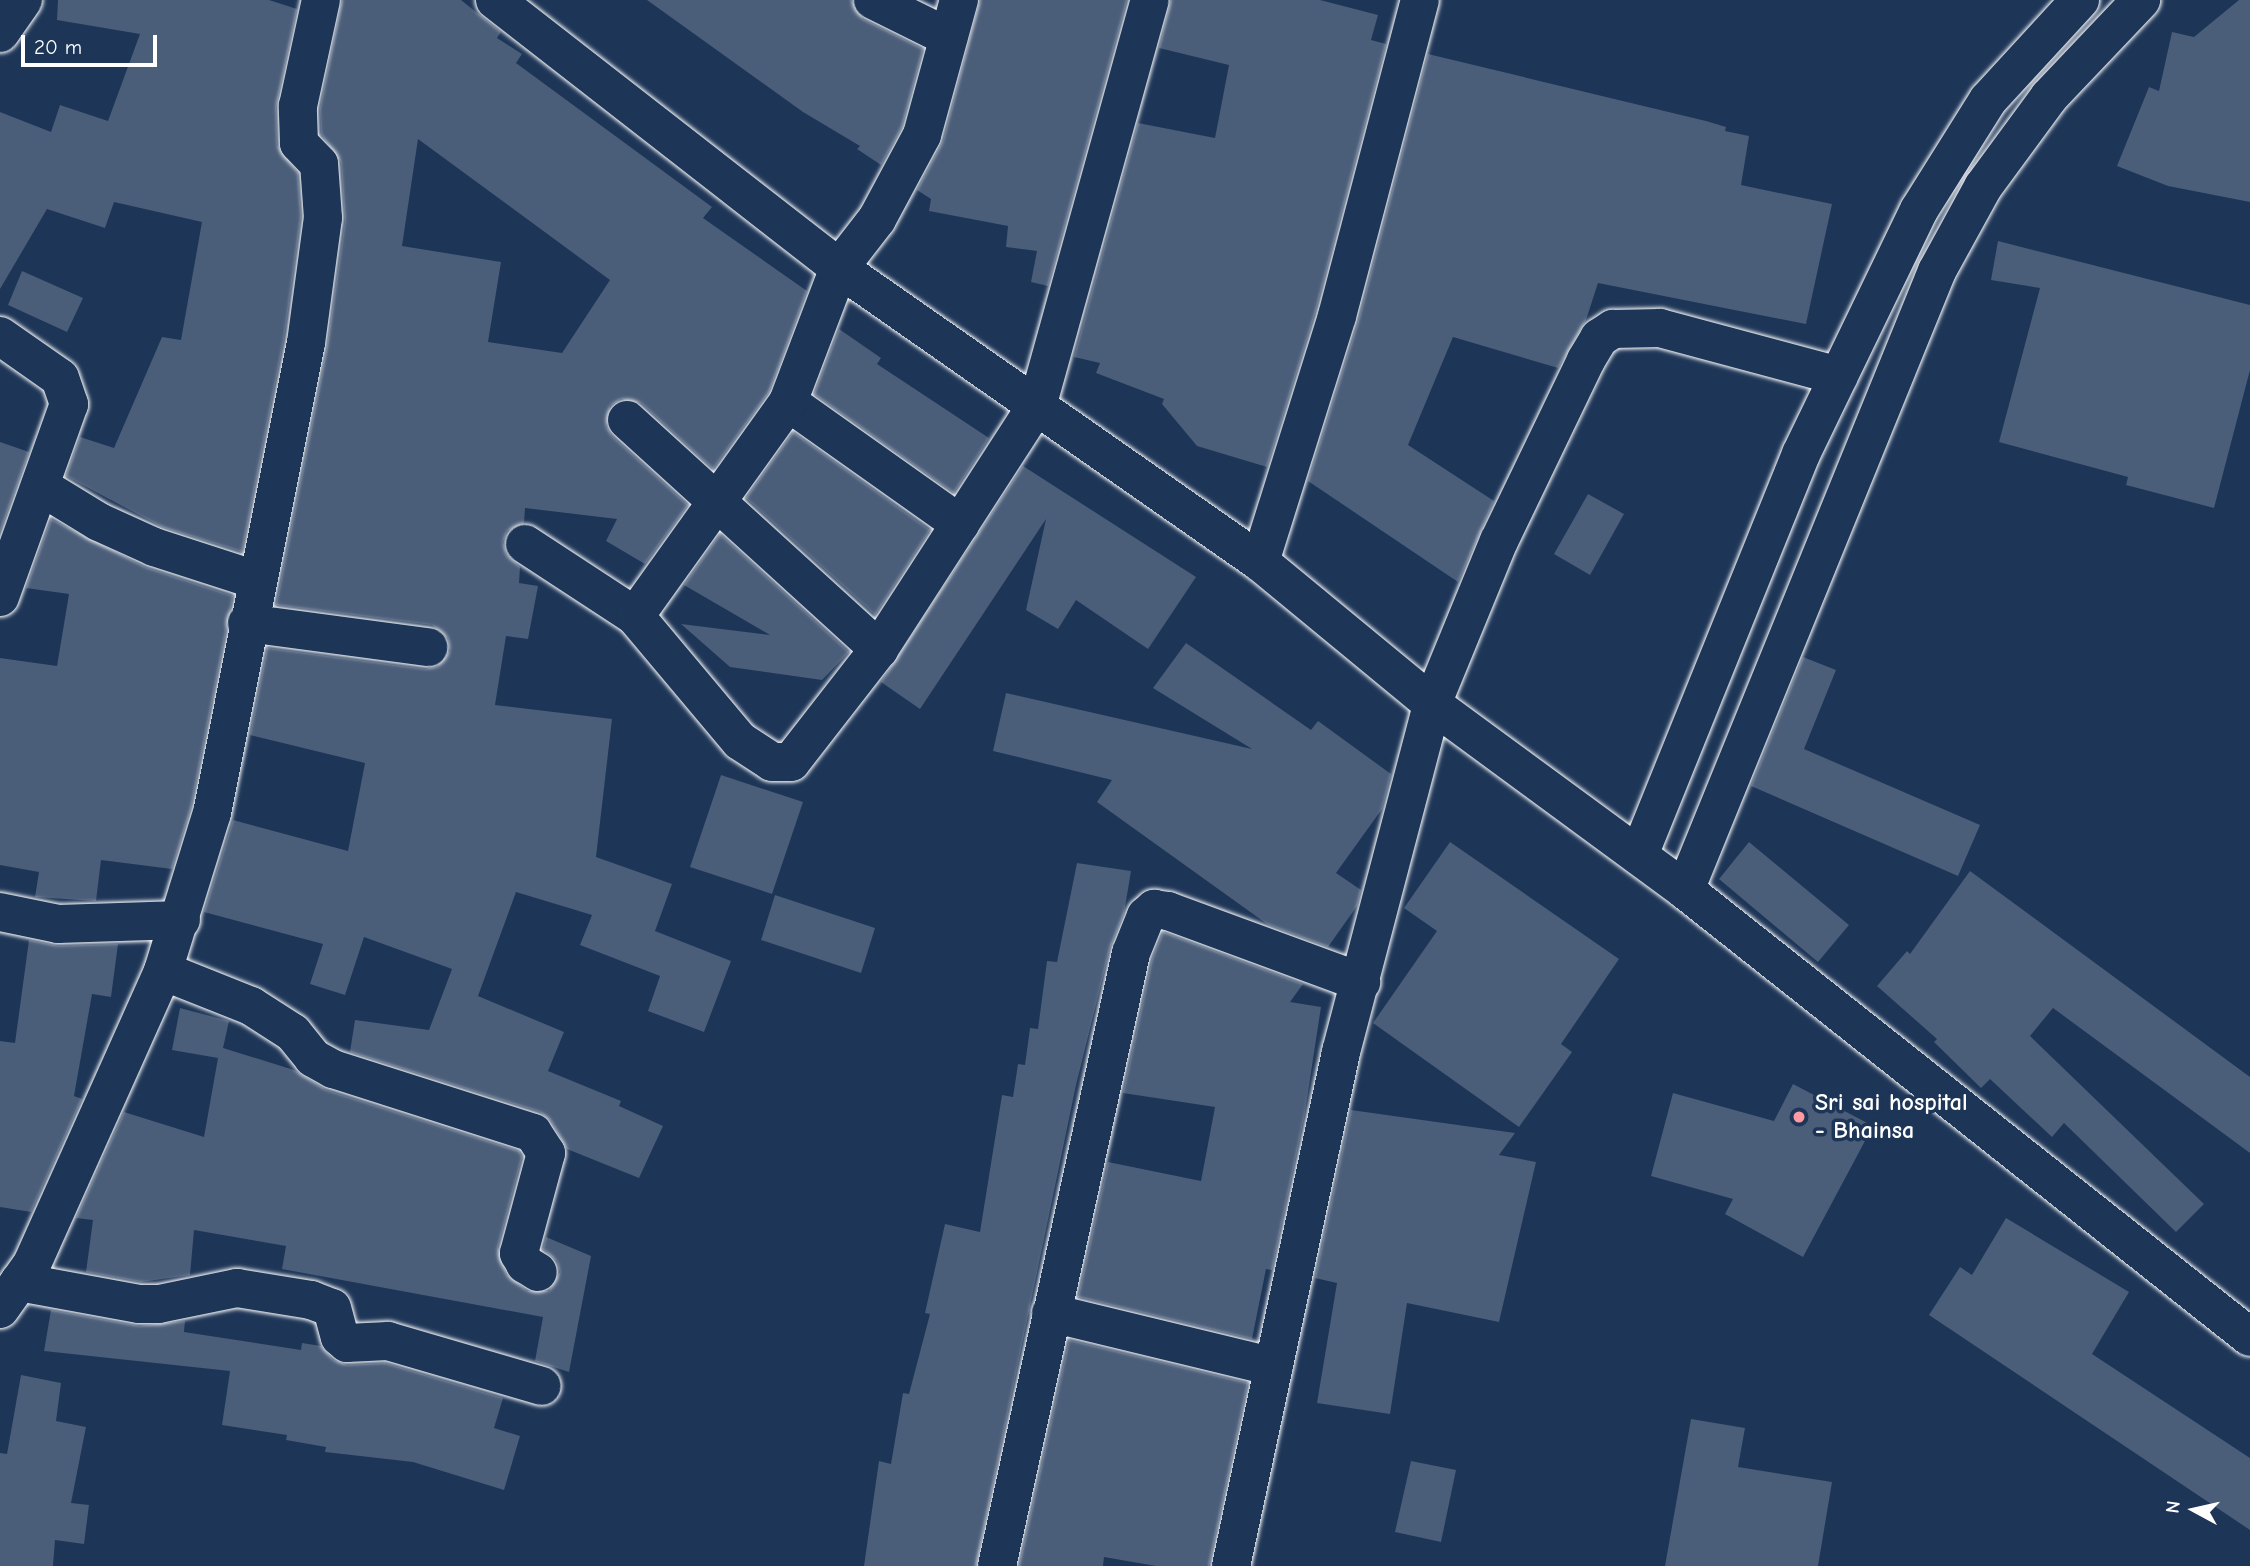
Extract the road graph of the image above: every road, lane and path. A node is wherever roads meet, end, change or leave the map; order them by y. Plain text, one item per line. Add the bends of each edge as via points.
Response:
1 (23, 0) edge
2 (321, 0) edge
3 (495, 0) edge
4 (873, 0) edge
5 (959, 0) edge
6 (1150, 0) edge
7 (1420, 0) edge
8 (2080, 0) edge
9 (2141, 0) edge
10 (0, 33) edge
11 (948, 37) junction
12 (839, 268) junction
13 (0, 336) edge
14 (1839, 376) junction
15 (788, 402) junction
16 (1038, 403) junction
17 (627, 421) dead end
18 (40, 486) junction
19 (714, 499) junction
20 (960, 524) junction
21 (525, 544) dead end
22 (1260, 562) junction
23 (256, 580) junction
24 (0, 597) edge
25 (635, 616) junction
26 (247, 624) junction
27 (428, 647) dead end
28 (879, 649) junction
29 (1432, 704) junction
30 (1639, 855) junction
31 (1685, 890) junction
32 (0, 912) edge
33 (181, 920) junction
34 (163, 971) junction
35 (1361, 982) junction
36 (538, 1272) dead end
37 (10, 1296) edge
38 (1051, 1313) junction
39 (2250, 1337) edge
40 (1274, 1367) junction
41 (542, 1386) dead end
42 (997, 1566) edge
43 (1231, 1566) edge

1 - 10 street
2 - 23 street via 298,106 299,142 319,164 323,218 306,343
3 - 12 street
4 - 11 street
5 - 11 street
6 - 16 street
7 - 22 street via 1337,316
8 - 14 street via 1988,100 1950,155
9 - 31 street via 2049,97 1983,187 1937,271
11 - 12 street via 922,135 877,219
12 - 15 street
12 - 16 street
13 - 18 street via 60,378 69,396 68,414
14 - 29 street via 1660,328 1620,327 1599,338 1499,541
14 - 30 street via 1801,454
15 - 19 street
15 - 20 street
16 - 20 street
16 - 22 street
17 - 19 street
18 - 23 street via 99,522 154,547
18 - 24 street
19 - 25 street
19 - 28 street
20 - 28 street
21 - 25 street
22 - 29 street
23 - 26 street
25 - 28 street via 740,741 772,762 795,758
26 - 27 street
26 - 33 street via 212,813
29 - 30 street
29 - 35 street
30 - 31 street
31 - 39 street
32 - 33 street via 58,923
33 - 34 street
34 - 36 street via 251,1006 293,1033 313,1058 333,1069 533,1133 546,1153 519,1253 525,1265
34 - 37 street via 53,1218
35 - 38 street via 1168,911 1154,909 1146,916 1131,953
35 - 40 street via 1341,1052
37 - 41 street via 139,1304 173,1302 237,1288 311,1300 332,1308 346,1343 388,1341
38 - 40 street
38 - 42 street
40 - 43 street

